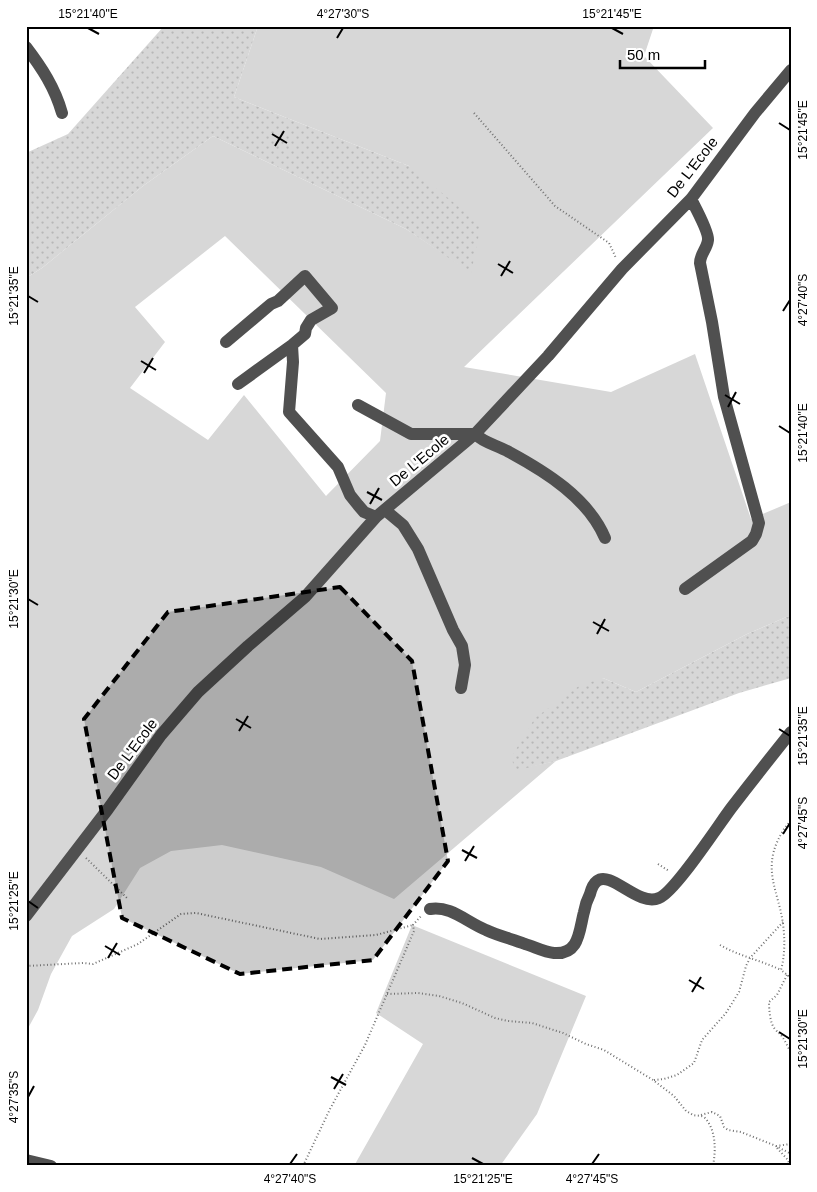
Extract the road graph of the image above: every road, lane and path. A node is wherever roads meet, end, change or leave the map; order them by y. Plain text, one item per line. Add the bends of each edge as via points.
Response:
1 (26, 47) edge
2 (791, 70) edge
3 (62, 113) dead end
4 (474, 113) dead end
5 (691, 199) junction
6 (622, 269) junction
7 (226, 342) dead end
8 (292, 345) junction
9 (238, 384) dead end
10 (358, 406) dead end
11 (475, 434) junction
12 (380, 514) junction
13 (605, 538) dead end
14 (685, 589) dead end
15 (462, 688) dead end
16 (791, 732) edge
17 (791, 821) edge
18 (78, 849) junction
19 (128, 899) dead end
20 (430, 910) joint
21 (26, 916) edge
22 (783, 922) junction
23 (413, 925) junction
24 (720, 945) dead end
25 (750, 958) junction
26 (26, 966) edge
27 (781, 970) junction
28 (787, 975) junction
29 (791, 978) edge
30 (387, 994) junction
31 (791, 1052) edge
32 (653, 1080) junction
33 (701, 1115) junction
34 (791, 1144) edge
35 (776, 1146) junction
36 (791, 1154) edge
37 (26, 1160) edge
38 (51, 1166) edge
39 (303, 1166) edge
40 (713, 1166) edge
41 (790, 1166) edge

1 - 3 street via 56,92
2 - 5 street, De L'Ecole via 749,120
4 - 6 path via 555,206 609,243
5 - 6 street, De L'Ecole
5 - 14 street via 708,236 700,263 721,382 759,523 752,541
6 - 11 street, De L'Ecole via 548,356
7 - 8 street via 304,276 332,308 311,320 305,334
8 - 9 street
8 - 12 street via 288,412 338,467 350,495 364,512
10 - 11 street via 411,434
11 - 12 street, De L'Ecole
11 - 13 street via 557,480 592,517
12 - 15 street via 403,525 418,549 462,646 466,665
12 - 18 street, De L'Ecole via 305,597 198,692 161,735
16 - 20 street via 679,880 660,898 646,900 605,878 597,881 587,902 576,944 569,949 560,953 548,952 485,930 448,911
17 - 22 path via 776,846 771,872
18 - 19 path
18 - 21 street, De L'Ecole
20 - 23 path
22 - 25 path
22 - 27 path
23 - 26 path via 376,935 320,938 196,913 181,914 138,944 94,964
23 - 30 path via 414,931
24 - 25 path
25 - 27 path
25 - 32 path via 739,992 726,1013 702,1040 694,1063 677,1075
27 - 28 path
28 - 29 path
28 - 31 path via 777,996 769,1002 769,1009 773,1028 783,1037
30 - 32 path via 439,996 495,1018 532,1023 563,1033 604,1050
30 - 39 path via 365,1045
32 - 33 path via 674,1096 686,1111
33 - 35 path via 712,1112 720,1116 728,1130
33 - 40 path via 706,1118 714,1139
34 - 35 path
35 - 36 path
35 - 41 path
37 - 38 street

